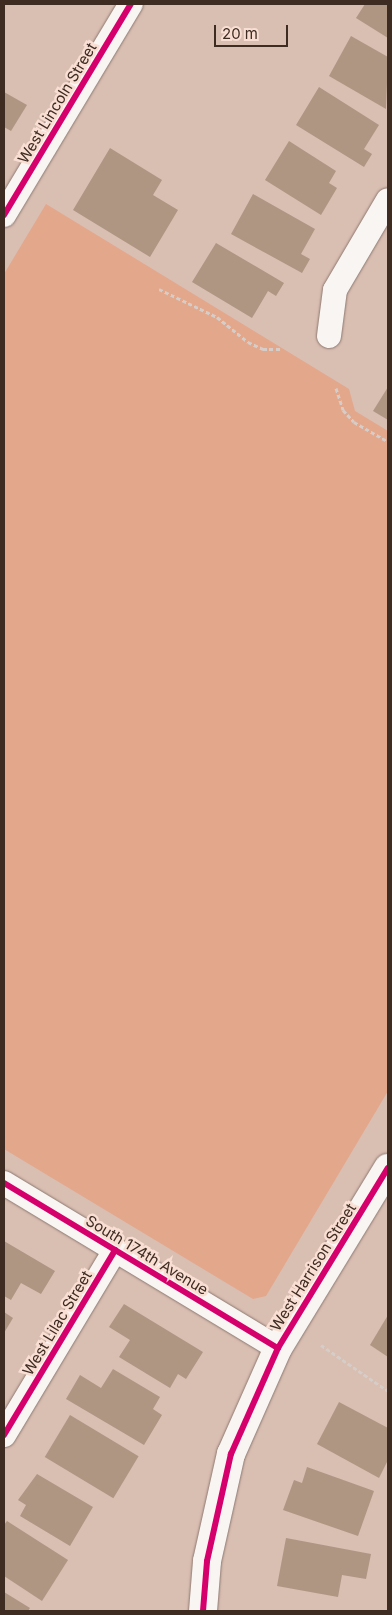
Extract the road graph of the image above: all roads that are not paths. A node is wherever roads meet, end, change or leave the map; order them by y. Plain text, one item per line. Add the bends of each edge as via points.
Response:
1 (131, 4) edge
2 (388, 200) edge
3 (4, 215) edge
4 (329, 336) dead end
5 (388, 1168) edge
6 (4, 1183) edge
7 (115, 1250) junction
8 (278, 1348) junction
9 (4, 1434) edge
10 (204, 1611) edge

1 - 3 street, West Lincoln Street
2 - 4 street via 335,290
5 - 8 street, West Harrison Street
6 - 7 street, South 174th Avenue
7 - 8 street, South 174th Avenue
7 - 9 street, West Lilac Street
8 - 10 street, West Harrison Street via 231,1454 207,1561

